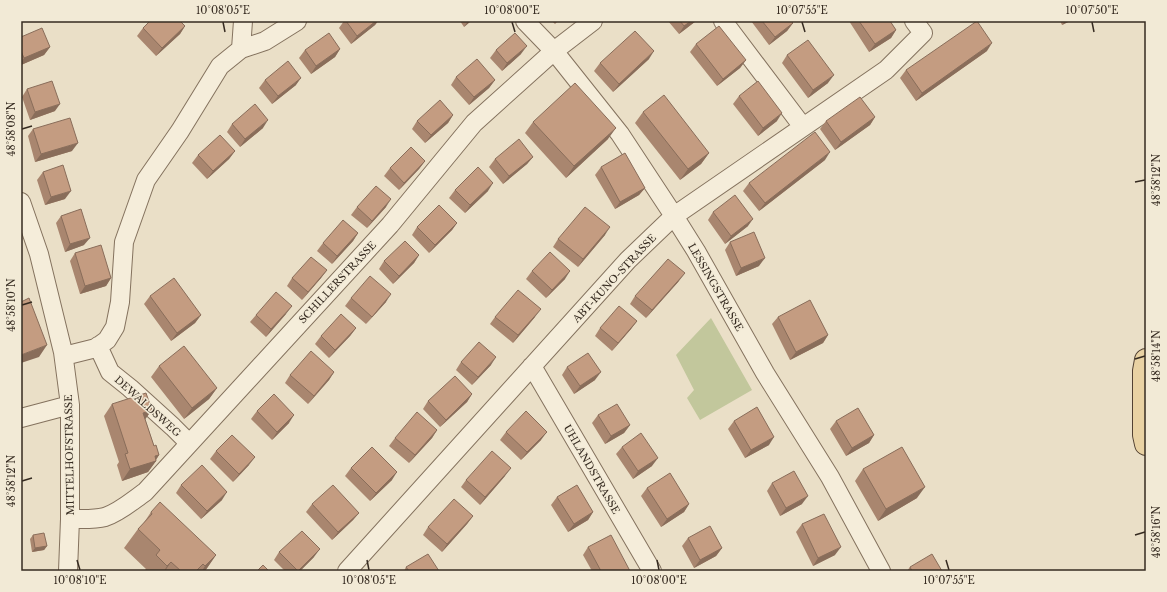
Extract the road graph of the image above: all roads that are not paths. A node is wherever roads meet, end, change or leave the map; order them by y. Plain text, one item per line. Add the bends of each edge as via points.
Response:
1 (243, 21) edge
2 (297, 21) edge
3 (525, 21) edge
4 (593, 21) edge
5 (723, 21) edge
6 (918, 27) edge
7 (241, 49) junction
8 (554, 51) junction
9 (803, 127) junction
10 (21, 202) edge
11 (674, 216) junction
12 (98, 346) junction
13 (64, 356) junction
14 (1146, 360) edge
15 (532, 366) junction
16 (70, 405) junction
17 (21, 418) edge
18 (189, 443) junction
19 (1146, 444) edge
20 (70, 519) junction
21 (353, 569) edge
22 (68, 571) edge
23 (652, 571) edge
24 (881, 571) edge

1 - 7 street
2 - 7 street via 265,41
3 - 8 street, LESSINGSTRASSE
4 - 8 street, SCHILLERSTRASSE
5 - 9 street
6 - 9 street, ABT-KUNO-STRASSE via 886,70
7 - 12 street via 220,66 146,180 124,242 120,302 115,327 107,340
8 - 11 street, LESSINGSTRASSE via 620,134
8 - 18 street, SCHILLERSTRASSE via 474,123 390,225
9 - 11 street, ABT-KUNO-STRASSE
10 - 13 street, MITTELHOFSTRASSE via 39,254
11 - 15 street, ABT-KUNO-STRASSE via 628,260
11 - 24 street, LESSINGSTRASSE via 765,373 830,477
12 - 13 street
12 - 18 street, DEWALDSWEG via 110,372
13 - 16 street, MITTELHOFSTRASSE
14 - 19 main road
15 - 21 street, ABT-KUNO-STRASSE
15 - 23 street, UHLANDSTRASSE
16 - 17 street
16 - 20 street, MITTELHOFSTRASSE
18 - 20 street, SCHILLERSTRASSE via 145,492 125,508 104,517
20 - 22 street, MITTELHOFSTRASSE

